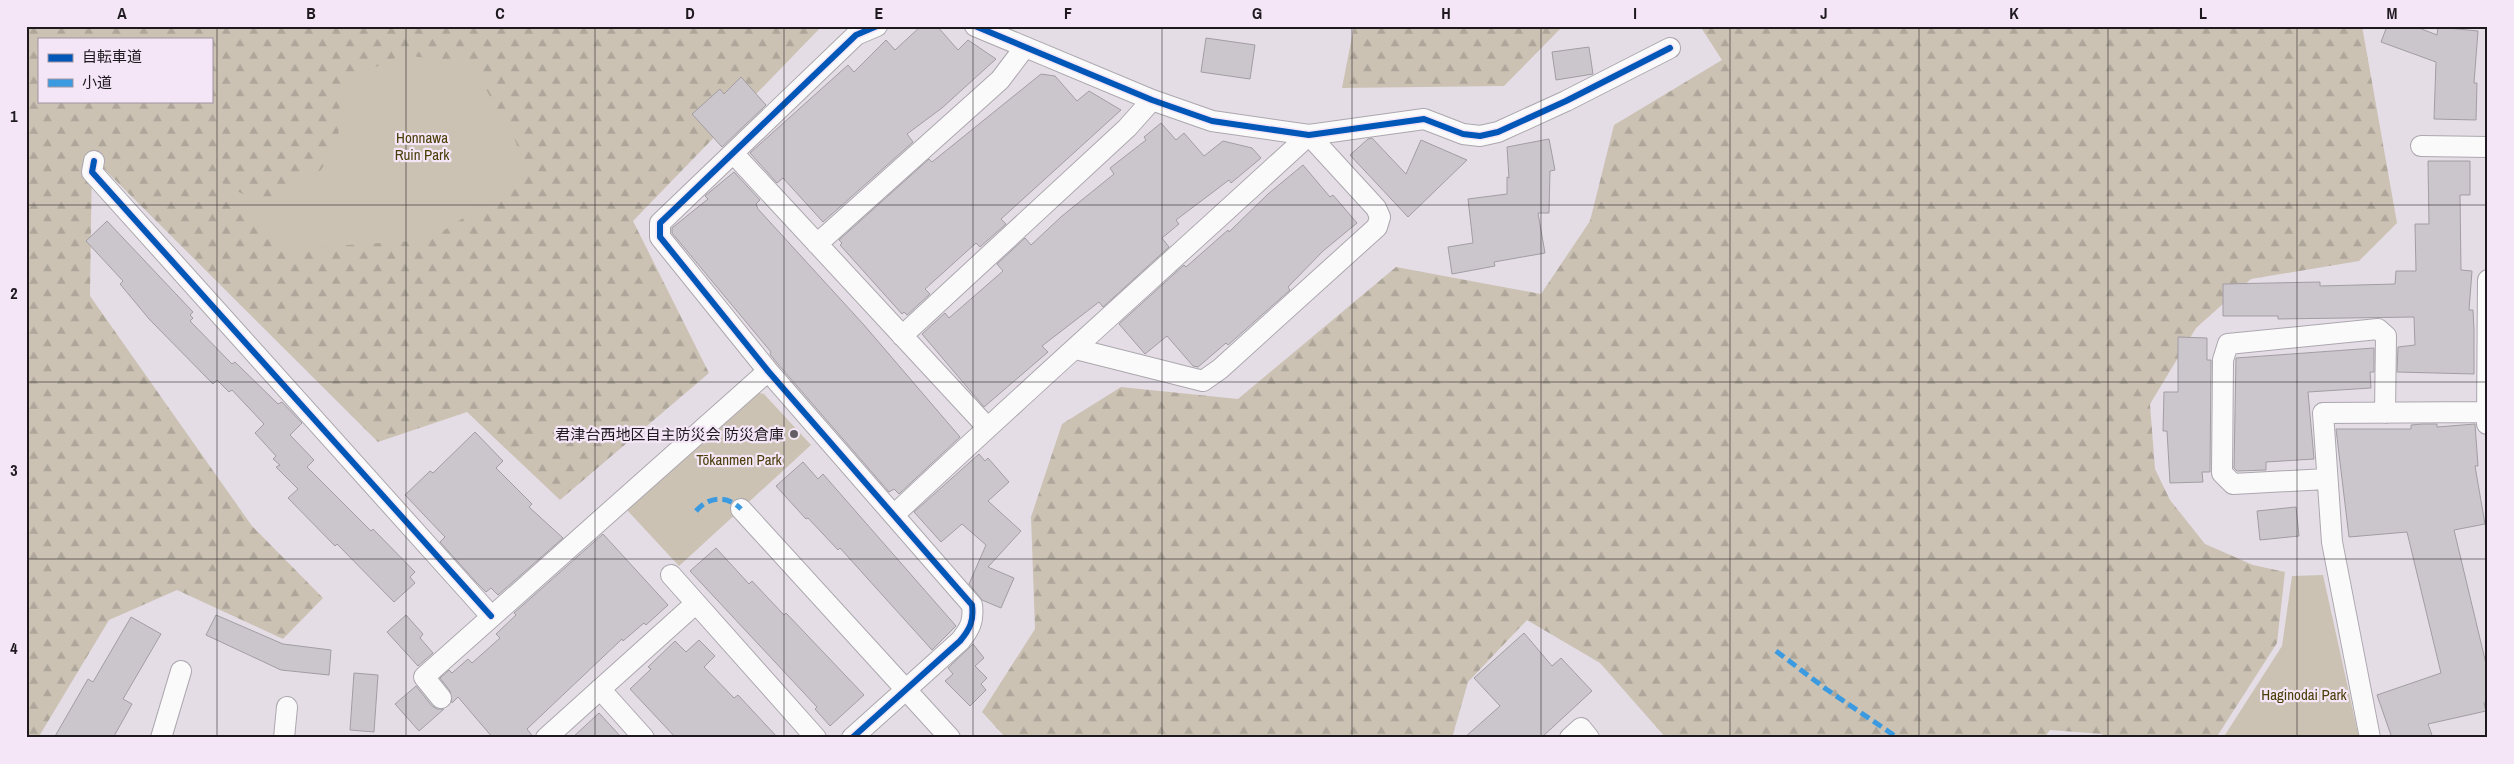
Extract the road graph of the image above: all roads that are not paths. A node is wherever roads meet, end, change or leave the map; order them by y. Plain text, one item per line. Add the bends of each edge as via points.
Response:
1 (877, 26) edge
2 (975, 26) edge
3 (1024, 47) junction
4 (1670, 48) dead end
5 (1152, 100) junction
6 (1310, 135) junction
7 (2421, 146) dead end
8 (2488, 147) edge
9 (733, 153) junction
10 (94, 161) dead end
11 (817, 244) junction
12 (2488, 280) edge
13 (902, 336) junction
14 (1076, 349) junction
15 (768, 371) junction
16 (2385, 413) junction
17 (2487, 416) edge
18 (987, 427) junction
19 (2326, 479) junction
20 (741, 509) dead end
21 (895, 514) junction
22 (671, 575) dead end
23 (695, 604) junction
24 (491, 616) junction
25 (181, 671) dead end
26 (600, 689) junction
27 (906, 689) junction
28 (441, 698) dead end
29 (287, 707) dead end
30 (161, 738) edge
31 (284, 738) edge
32 (546, 738) edge
33 (644, 738) edge
34 (816, 738) edge
35 (852, 738) edge
36 (950, 738) edge
37 (1570, 738) edge
38 (1589, 738) edge
39 (2370, 738) edge

1 - 9 street via 856,35
2 - 3 street
3 - 5 street
3 - 11 street via 1000,80
4 - 6 street via 1498,132 1480,136 1462,134 1424,119
5 - 6 street via 1212,120
5 - 13 street via 1127,128
6 - 14 street
6 - 14 street via 1376,208 1380,217 1377,227 1203,381
7 - 8 street
9 - 11 street
9 - 15 street via 660,223 660,237
10 - 24 street via 92,172
11 - 13 street
12 - 17 street
13 - 18 street
14 - 18 street
15 - 21 street
15 - 24 street
16 - 17 street
16 - 19 street via 2323,413
16 - 19 street via 2386,336 2378,329 2228,344 2223,360 2222,445 2222,473 2227,480 2233,484
18 - 21 street
19 - 39 street via 2332,542
20 - 27 street
21 - 27 street via 972,605 973,619 960,641
22 - 23 street
23 - 26 street
23 - 34 street
24 - 28 street via 424,677
25 - 30 street
26 - 32 street
26 - 33 street
27 - 35 street
27 - 36 street
29 - 31 street
37 - 38 street via 1581,728

